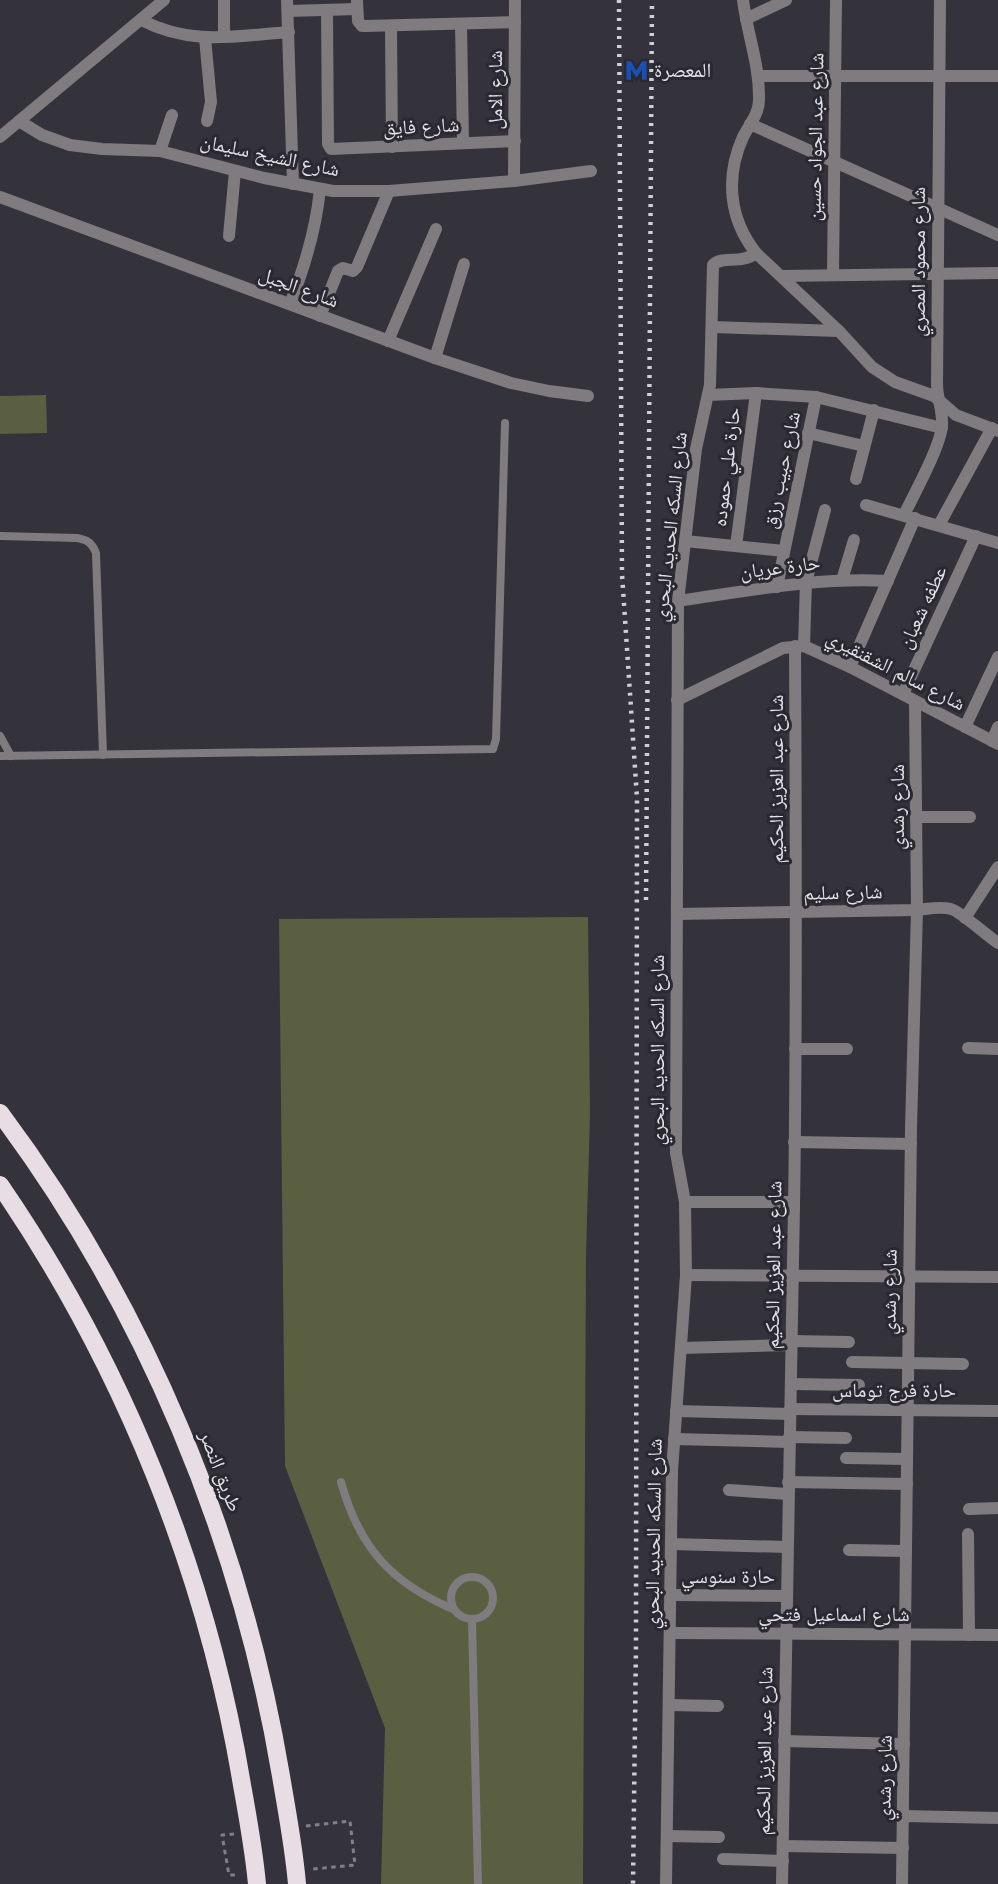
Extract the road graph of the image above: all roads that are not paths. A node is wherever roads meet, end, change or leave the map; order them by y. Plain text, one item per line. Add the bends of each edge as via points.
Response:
1 (164, 0) edge
2 (224, 0) edge
3 (515, 0) edge
4 (742, 0) edge
5 (786, 0) edge
6 (836, 0) edge
7 (940, 0) edge
8 (357, 4) edge
9 (287, 5) edge
10 (327, 10) junction
11 (746, 19) junction
12 (141, 20) junction
13 (515, 22) junction
14 (461, 24) junction
15 (391, 26) junction
16 (289, 32) junction
17 (224, 37) junction
18 (206, 38) junction
19 (939, 75) junction
20 (758, 76) junction
21 (835, 76) junction
22 (998, 76) edge
23 (172, 115) dead end
24 (19, 121) junction
25 (207, 121) dead end
26 (750, 124) junction
27 (0, 137) edge
28 (515, 141) junction
29 (463, 143) junction
30 (392, 147) junction
31 (160, 151) junction
32 (835, 162) junction
33 (235, 171) junction
34 (591, 171) dead end
35 (514, 181) junction
36 (293, 184) junction
37 (320, 189) junction
38 (389, 191) junction
39 (0, 196) edge
40 (938, 209) junction
41 (436, 229) dead end
42 (998, 235) edge
43 (229, 236) dead end
44 (756, 253) junction
45 (464, 264) dead end
46 (998, 273) edge
47 (938, 274) junction
48 (833, 275) junction
49 (782, 276) junction
50 (290, 304) junction
51 (320, 316) junction
52 (712, 327) junction
53 (839, 331) junction
54 (388, 341) junction
55 (435, 358) junction
56 (756, 393) junction
57 (708, 394) junction
58 (588, 396) dead end
59 (816, 397) junction
60 (938, 400) junction
61 (874, 410) junction
62 (505, 423) dead end
63 (942, 428) junction
64 (995, 429) edge
65 (808, 433) junction
66 (864, 446) junction
67 (856, 479) dead end
68 (866, 505) dead end
69 (825, 510) dead end
70 (910, 516) junction
71 (939, 525) junction
72 (0, 536) edge
73 (976, 536) junction
74 (854, 540) dead end
75 (685, 541) junction
76 (998, 543) edge
77 (736, 546) junction
78 (784, 551) junction
79 (842, 580) junction
80 (888, 581) junction
81 (806, 582) junction
82 (777, 587) junction
83 (678, 601) junction
84 (799, 646) junction
85 (998, 657) edge
86 (850, 667) junction
87 (903, 694) junction
88 (677, 700) junction
89 (915, 701) junction
90 (966, 727) junction
91 (998, 727) edge
92 (0, 736) edge
93 (995, 743) edge
94 (103, 755) junction
95 (0, 756) edge
96 (11, 756) junction
97 (916, 817) junction
98 (970, 817) dead end
99 (998, 867) edge
100 (917, 910) junction
101 (796, 913) junction
102 (677, 914) junction
103 (965, 918) junction
104 (998, 943) edge
105 (968, 1048) dead end
106 (795, 1049) junction
107 (847, 1049) dead end
108 (998, 1049) edge
109 (0, 1113) edge
110 (795, 1142) junction
111 (911, 1144) junction
112 (0, 1185) edge
113 (685, 1202) junction
114 (794, 1202) junction
115 (686, 1275) junction
116 (793, 1276) junction
117 (909, 1276) junction
118 (998, 1277) edge
119 (849, 1342) dead end
120 (791, 1343) junction
121 (681, 1348) junction
122 (852, 1362) dead end
123 (908, 1363) junction
124 (963, 1364) dead end
125 (790, 1384) junction
126 (860, 1385) dead end
127 (908, 1409) junction
128 (676, 1411) junction
129 (790, 1411) junction
130 (998, 1411) edge
131 (846, 1438) dead end
132 (674, 1439) junction
133 (789, 1439) junction
134 (846, 1458) dead end
135 (907, 1459) junction
136 (341, 1482) dead end
137 (907, 1484) junction
138 (788, 1488) junction
139 (729, 1490) dead end
140 (998, 1508) edge
141 (969, 1509) dead end
142 (968, 1534) dead end
143 (671, 1544) junction
144 (787, 1547) junction
145 (849, 1550) dead end
146 (906, 1551) junction
147 (671, 1595) junction
148 (786, 1596) junction
149 (453, 1609) junction
150 (472, 1619) junction
151 (671, 1633) junction
152 (785, 1633) junction
153 (905, 1634) junction
154 (969, 1635) junction
155 (998, 1635) edge
156 (669, 1705) junction
157 (718, 1706) dead end
158 (784, 1742) junction
159 (904, 1744) junction
160 (903, 1816) junction
161 (998, 1818) edge
162 (667, 1836) junction
163 (719, 1837) dead end
164 (783, 1846) junction
165 (903, 1848) junction
166 (723, 1859) dead end
167 (783, 1860) junction
168 (296, 1878) edge
169 (257, 1884) edge
170 (478, 1884) edge
171 (666, 1884) edge
172 (782, 1884) edge
173 (902, 1884) edge

1 - 12 street
2 - 17 street
3 - 13 street, شارع الامل
4 - 11 street
5 - 11 street
6 - 21 street, شارع عبد الجواد حسين
7 - 19 street, شارع محمود المصري
8 - 10 street
8 - 15 street via 362,26
9 - 10 street
9 - 16 street
10 - 30 street, شارع فايق via 329,147
11 - 20 street
12 - 18 street via 172,33
12 - 24 street
13 - 14 street
13 - 28 street, شارع الامل
14 - 15 street
14 - 29 street
15 - 30 street
16 - 17 street
16 - 36 street
17 - 18 street
18 - 25 street via 212,102
19 - 21 street
19 - 22 street
19 - 40 street, شارع محمود المصري
20 - 21 street
20 - 26 street via 759,101
21 - 32 street, شارع عبد الجواد حسين
23 - 31 street
24 - 27 street
24 - 31 street, شارع الشيخ سليمان via 70,145
26 - 32 street
26 - 44 street via 737,152 732,187 737,223
28 - 29 street, شارع فايق
28 - 35 street, شارع الامل
29 - 30 street, شارع فايق
31 - 33 street, شارع الشيخ سليمان
32 - 40 street
32 - 48 street, شارع عبد الجواد حسين
33 - 36 street, شارع الشيخ سليمان
33 - 43 street
34 - 35 street, شارع الشيخ سليمان
35 - 38 street, شارع الشيخ سليمان
36 - 37 street, شارع الشيخ سليمان
37 - 38 street, شارع الشيخ سليمان
37 - 50 street via 307,257
38 - 51 street via 359,265 353,271 338,271
39 - 50 street, شارع الجبل
40 - 42 street
40 - 47 street, شارع محمود المصري
41 - 54 street
44 - 49 street
44 - 52 street, شارع السكه الحديد البحري via 745,260 714,263
45 - 55 street
46 - 47 street
47 - 48 street
47 - 60 street, شارع محمود المصري
48 - 49 street
49 - 53 street
50 - 51 street, شارع الجبل
51 - 54 street, شارع الجبل
52 - 53 street
52 - 57 street, شارع السكه الحديد البحري
53 - 60 street via 883,375
54 - 55 street, شارع الجبل
55 - 58 street, شارع الجبل via 511,383
56 - 57 street
56 - 59 street
56 - 77 street, حارة علي حموده
57 - 75 street, شارع السكه الحديد البحري via 696,449
59 - 61 street
59 - 65 street, شارع حبيب رزق
60 - 63 street, شارع محمود المصري
60 - 64 street via 956,415
61 - 63 street
61 - 66 street
62 - 94 lane via 493,749
63 - 70 street, شارع محمود المصري
64 - 71 street
65 - 66 street
65 - 78 street, شارع حبيب رزق
66 - 67 street
68 - 70 street
69 - 81 street, شارع عبد العزيز الحكيم
70 - 71 street
70 - 80 street, شارع محمود المصري
71 - 73 street
72 - 94 lane via 77,538 93,544
73 - 76 street
73 - 87 street, عطفه شعبان
74 - 79 street
75 - 77 street
75 - 83 street, شارع السكه الحديد البحري
77 - 78 street
78 - 82 street, شارع حبيب رزق
79 - 80 street, حارة عريان
79 - 81 street, حارة عريان
80 - 86 street, شارع محمود المصري
81 - 82 street, حارة عريان
81 - 84 street, شارع عبد العزيز الحكيم
82 - 83 street, حارة عريان
83 - 88 street, شارع السكه الحديد البحري
84 - 86 street, شارع سالم الشقنقيري
84 - 88 street, شارع سالم الشقنقيري via 783,648
84 - 101 street, شارع عبد العزيز الحكيم
85 - 90 street
86 - 87 street, شارع سالم الشقنقيري
87 - 89 street, شارع سالم الشقنقيري
88 - 102 street, شارع السكه الحديد البحري
89 - 90 street, شارع سالم الشقنقيري
89 - 97 street, شارع رشدي
90 - 93 street, شارع سالم الشقنقيري
91 - 93 street
92 - 96 lane
94 - 96 lane
95 - 96 lane
97 - 98 street
97 - 100 street, شارع رشدي
99 - 103 street
100 - 101 street, شارع سليم
100 - 103 street, شارع سليم via 948,908
100 - 111 street, شارع رشدي
101 - 102 street, شارع سليم
101 - 106 street, شارع عبد العزيز الحكيم
102 - 113 street, شارع السكه الحديد البحري via 676,1153
103 - 104 street, شارع سليم
105 - 108 street
106 - 107 street
106 - 110 street, شارع عبد العزيز الحكيم
109 - 168 highway, طريق النصر via 99,1266 164,1393 206,1491 254,1640 271,1717
110 - 111 street
110 - 114 street, شارع عبد العزيز الحكيم
111 - 117 street, شارع رشدي
112 - 169 highway via 75,1309 166,1501 232,1727
113 - 114 street
113 - 115 street, شارع السكه الحديد البحري
114 - 116 street, شارع عبد العزيز الحكيم
115 - 116 street
115 - 121 street, شارع السكه الحديد البحري
116 - 117 street
116 - 120 street, شارع عبد العزيز الحكيم
117 - 118 street
117 - 123 street, شارع رشدي
119 - 120 street
120 - 121 street
120 - 125 street, شارع عبد العزيز الحكيم
121 - 128 street, شارع السكه الحديد البحري
122 - 123 street
123 - 124 street
123 - 127 street, شارع رشدي
125 - 126 street
125 - 129 street, شارع عبد العزيز الحكيم
127 - 129 street, حارة فرج توماس
127 - 130 street, حارة فرج توماس
127 - 135 street, شارع رشدي
128 - 129 street, حارة فرج توماس
128 - 132 street, شارع السكه الحديد البحري
129 - 133 street, شارع عبد العزيز الحكيم
131 - 133 street
132 - 133 street
132 - 143 street, شارع السكه الحديد البحري
133 - 138 street, شارع عبد العزيز الحكيم
134 - 135 street
135 - 137 street, شارع رشدي
136 - 149 lane via 358,1530 372,1551 408,1586
137 - 138 street
137 - 146 street, شارع رشدي
138 - 139 street
138 - 144 street, شارع عبد العزيز الحكيم
140 - 141 street
142 - 154 street
143 - 144 street
143 - 147 street, شارع السكه الحديد البحري
144 - 148 street, شارع عبد العزيز الحكيم
145 - 146 street
146 - 153 street, شارع رشدي
147 - 148 street, حارة سنوسي
147 - 151 street, شارع السكه الحديد البحري
148 - 152 street, شارع عبد العزيز الحكيم
149 - 150 lane
149 - 150 lane via 451,1589 466,1576 477,1576 486,1581 494,1600 482,1617
150 - 170 lane
151 - 152 street, شارع اسماعيل فتحي
151 - 156 street, شارع السكه الحديد البحري
152 - 153 street, شارع اسماعيل فتحي
152 - 158 street, شارع عبد العزيز الحكيم
153 - 154 street, شارع اسماعيل فتحي
153 - 159 street, شارع رشدي
154 - 155 street, شارع اسماعيل فتحي
156 - 157 street
156 - 162 street, شارع السكه الحديد البحري
158 - 159 street
158 - 164 street, شارع عبد العزيز الحكيم
159 - 160 street, شارع رشدي
160 - 161 street
160 - 165 street, شارع رشدي
162 - 163 street
162 - 171 street, شارع السكه الحديد البحري
164 - 165 street
164 - 167 street, شارع عبد العزيز الحكيم
165 - 173 street, شارع رشدي
166 - 167 street
167 - 172 street, شارع عبد العزيز الحكيم

